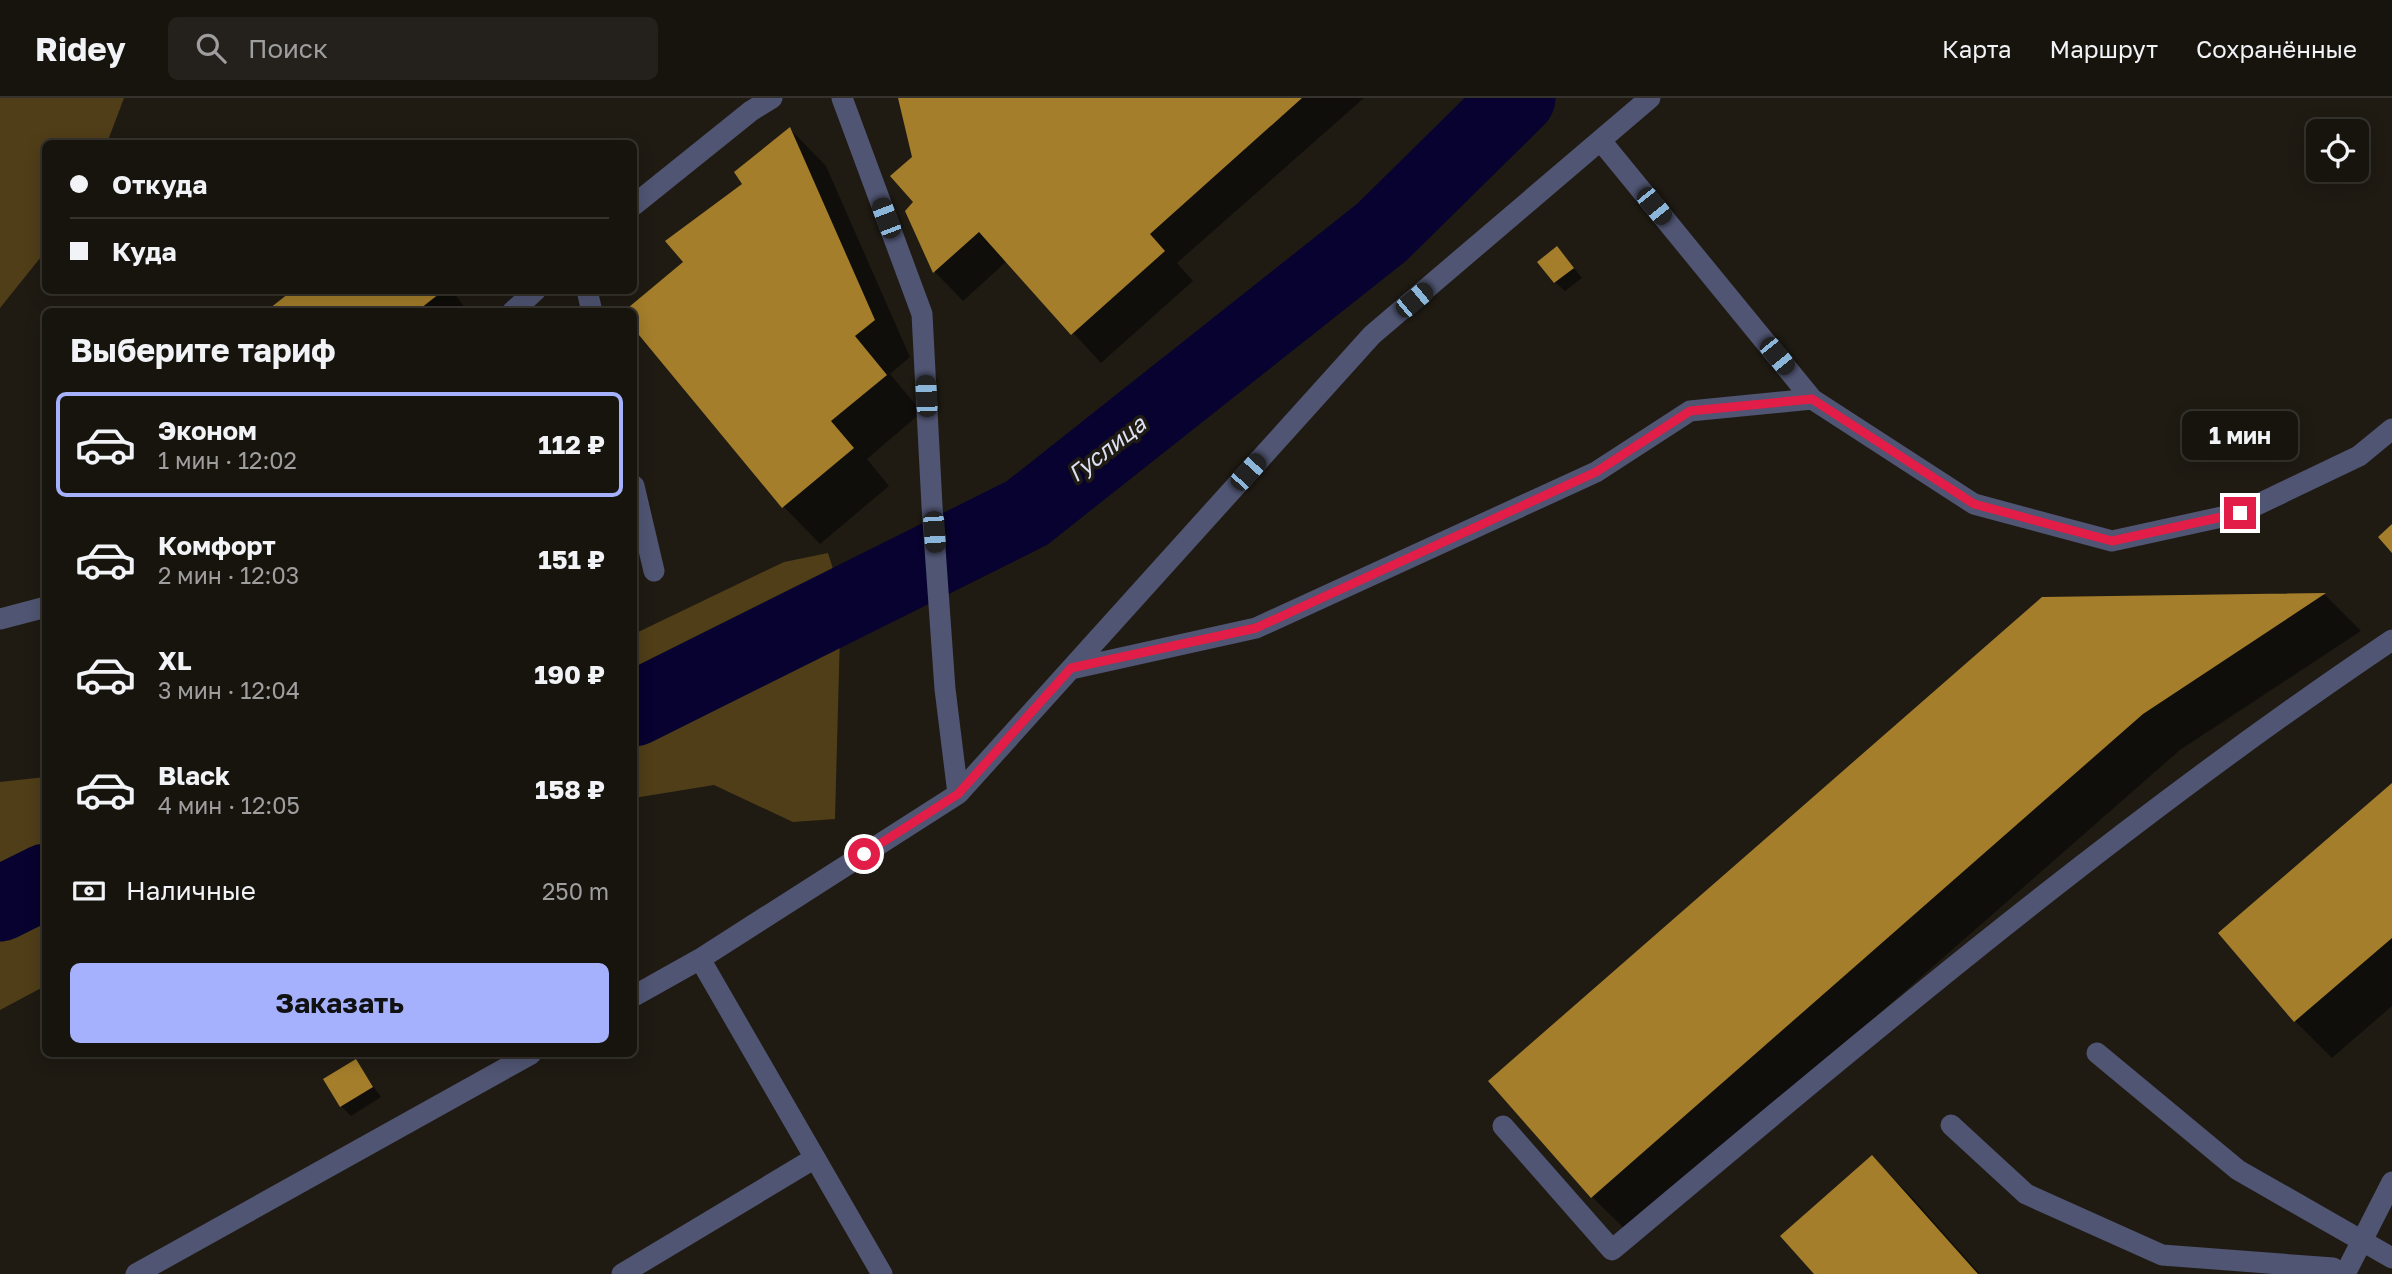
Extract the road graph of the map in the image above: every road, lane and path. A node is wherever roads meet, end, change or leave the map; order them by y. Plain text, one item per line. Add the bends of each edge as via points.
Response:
1 (772, 98) edge
2 (842, 98) edge
3 (1650, 98) edge
4 (1601, 141) junction
5 (637, 203) edge
6 (532, 294) edge
7 (516, 308) edge
8 (1812, 399) junction
9 (2392, 429) edge
10 (637, 499) edge
11 (654, 572) dead end
12 (42, 608) edge
13 (0, 619) edge
14 (2392, 640) edge
15 (1071, 668) junction
16 (958, 794) junction
17 (700, 959) junction
18 (637, 994) edge
19 (2097, 1054) dead end
20 (526, 1057) edge
21 (1951, 1125) dead end
22 (1503, 1126) dead end
23 (815, 1158) junction
24 (2392, 1182) edge
25 (2360, 1240) junction
26 (2392, 1258) edge
27 (136, 1274) edge
28 (621, 1274) edge
29 (882, 1274) edge
30 (2344, 1274) edge

1 - 5 lane
2 - 16 lane via 922,314 932,506
3 - 4 lane
4 - 8 lane
4 - 15 lane via 1372,335
6 - 7 lane
8 - 9 lane via 1974,504 2112,541 2240,513 2359,456
8 - 15 lane via 1690,411 1596,472 1256,628
10 - 11 lane
12 - 13 lane
14 - 22 lane via 2267,724 1899,1009 1612,1250
15 - 16 lane
16 - 17 lane
17 - 18 lane
17 - 23 lane
19 - 25 lane via 2238,1170
20 - 27 lane
21 - 30 lane via 2026,1194 2162,1255 2333,1268
23 - 28 lane
23 - 29 lane
24 - 25 lane
25 - 26 lane
25 - 30 lane

